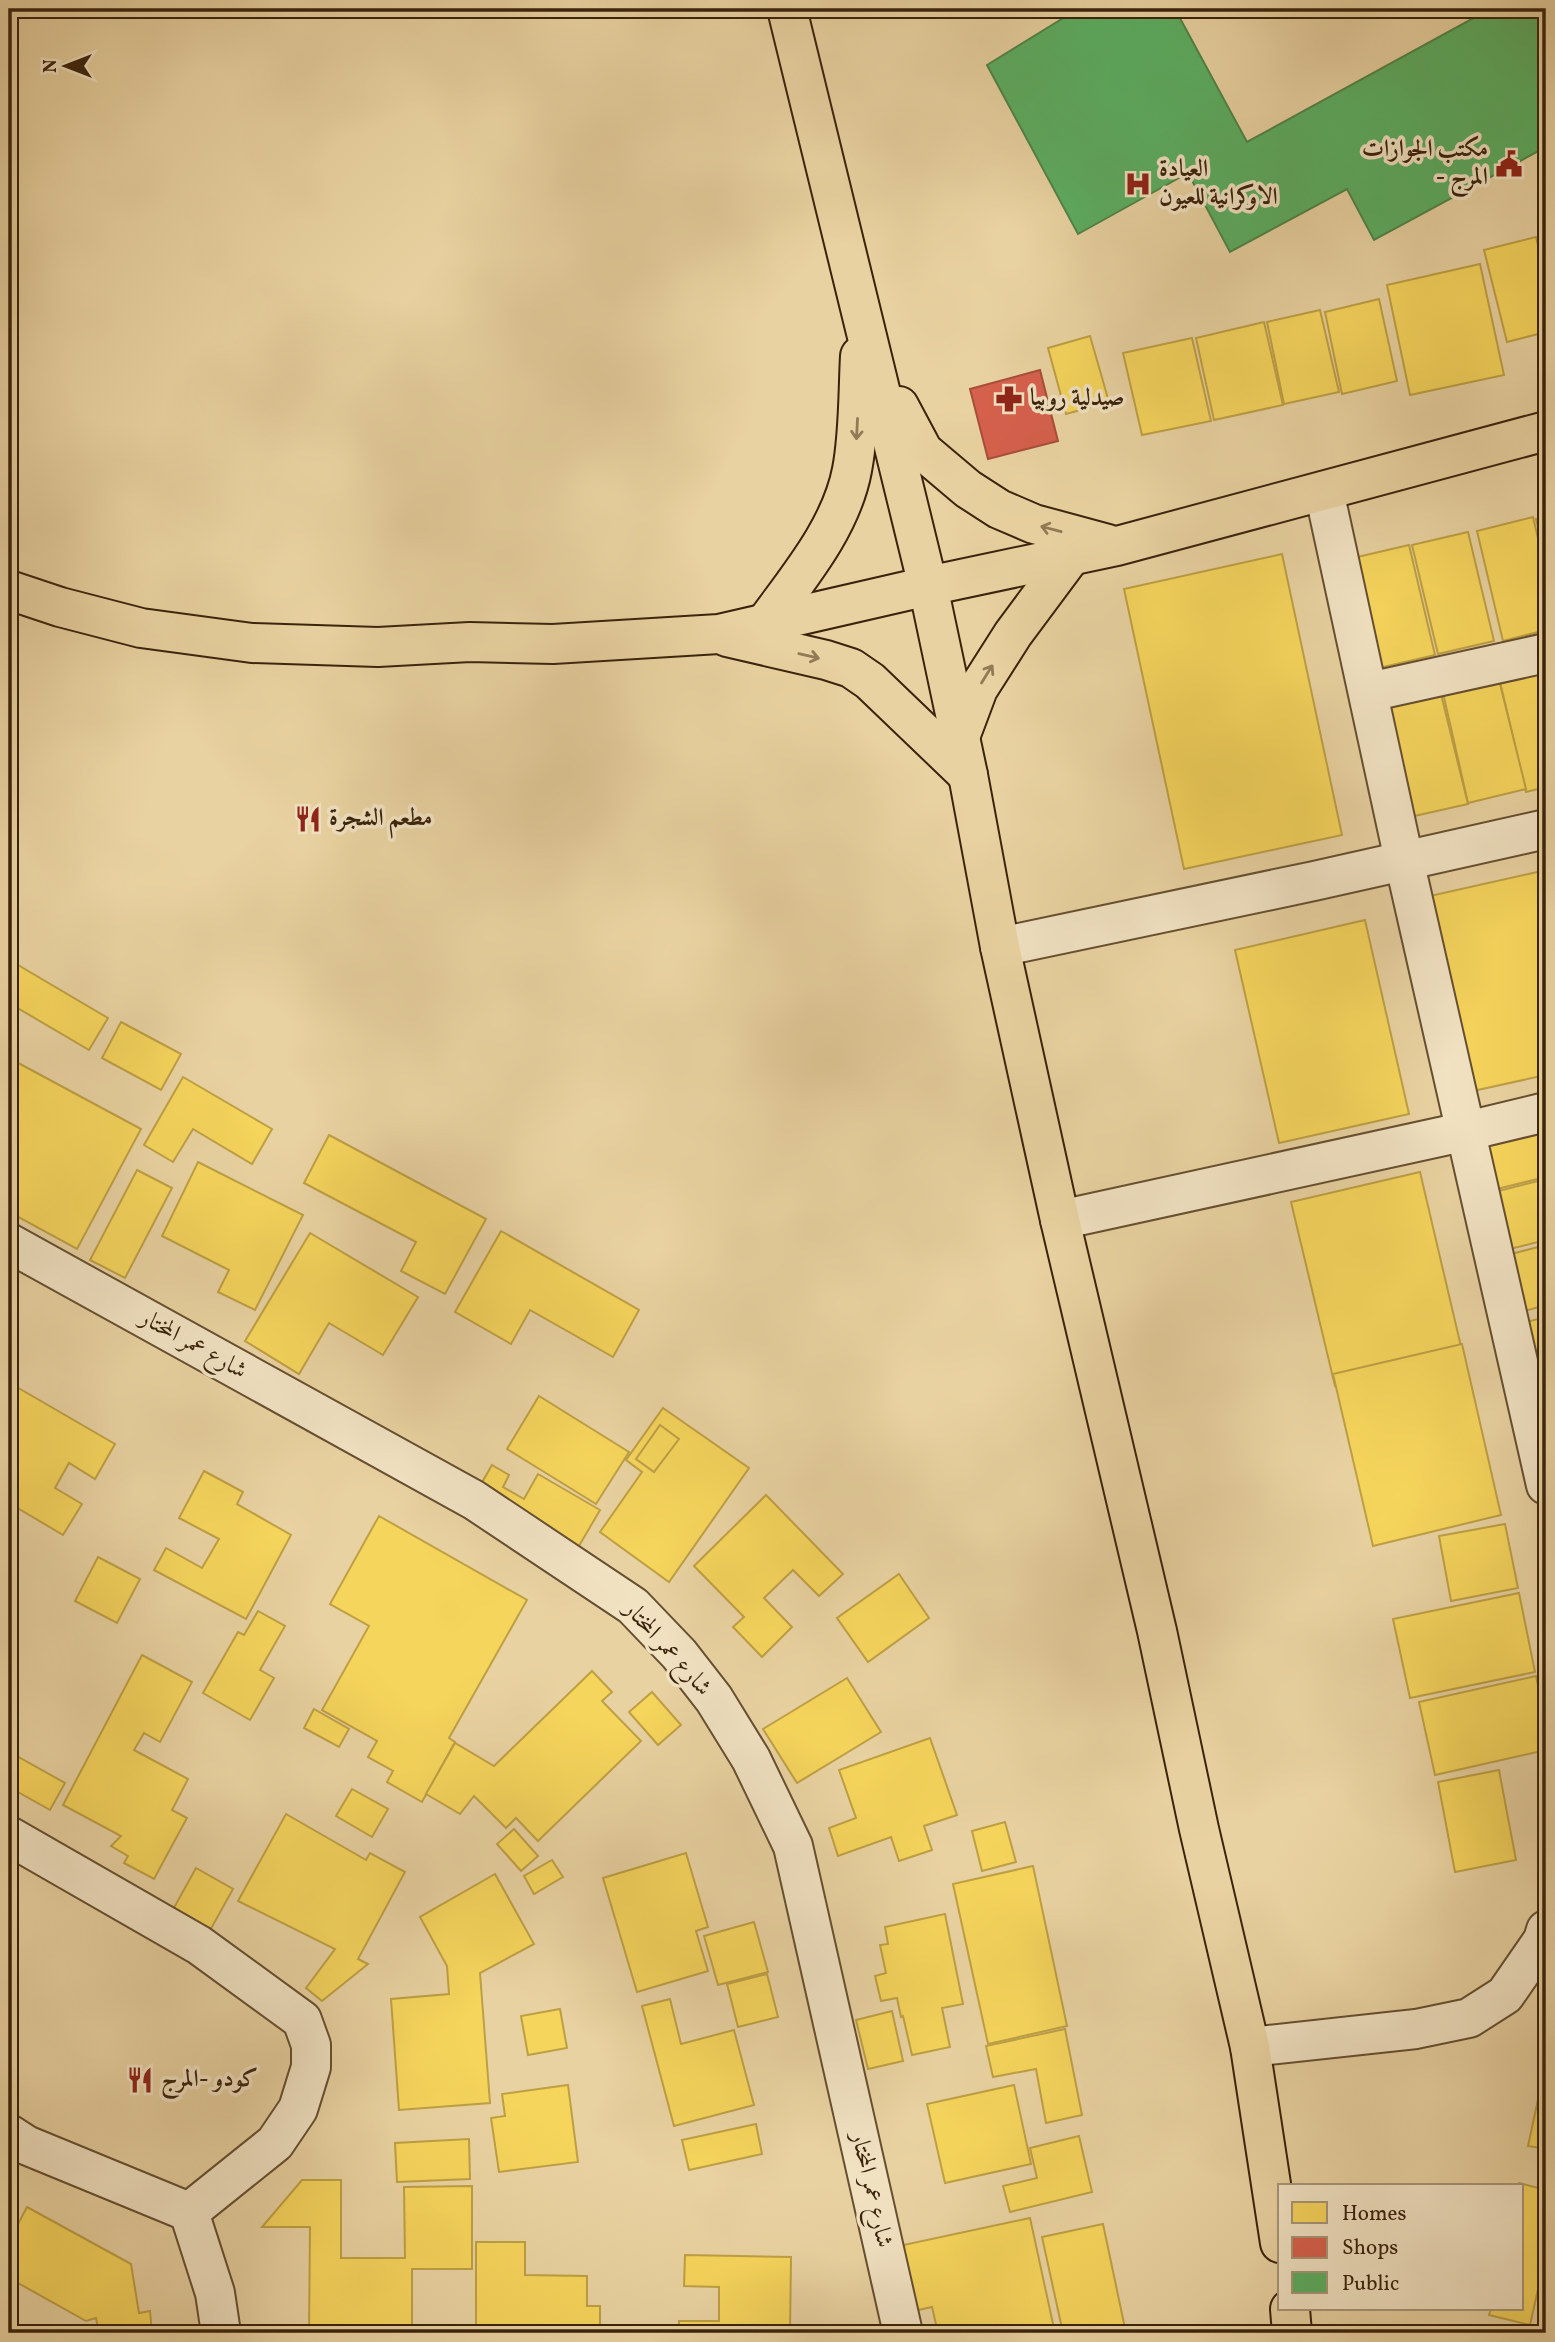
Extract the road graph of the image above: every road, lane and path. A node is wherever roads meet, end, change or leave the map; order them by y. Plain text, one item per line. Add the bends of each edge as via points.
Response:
1 (787, 9) edge
2 (862, 312) junction
3 (873, 359) junction
4 (1546, 431) edge
5 (1324, 491) junction
6 (1117, 546) junction
7 (1071, 555) junction
8 (928, 586) junction
9 (9, 590) edge
10 (764, 625) junction
11 (719, 634) junction
12 (1546, 653) edge
13 (1369, 692) junction
14 (960, 737) junction
15 (968, 775) junction
16 (1546, 830) edge
17 (1404, 860) junction
18 (1000, 947) junction
19 (1546, 1112) edge
20 (1467, 1132) junction
21 (1060, 1220) junction
22 (9, 1243) edge
23 (1546, 1485) edge
24 (9, 1836) edge
25 (1546, 1930) edge
26 (1250, 2047) junction
27 (9, 2134) edge
28 (189, 2212) junction
29 (1278, 2231) edge
30 (1290, 2310) edge
31 (221, 2333) edge
32 (904, 2333) edge
33 (1292, 2333) edge

1 - 2 main road
2 - 3 main road
2 -> 10 main road via 852,472 837,515 810,562
6 -> 3 main road via 1034,524 968,489 923,451
3 - 8 main road
4 - 5 main road
5 - 6 main road
5 - 13 street
6 - 7 main road
7 - 8 main road
14 -> 7 main road via 978,689
8 - 10 main road
8 - 14 main road
9 - 11 main road via 141,628 252,643 378,647 552,644
10 - 11 main road
11 -> 15 main road via 852,668
12 - 13 street
13 - 17 street
14 - 15 main road
15 - 18 main road
16 - 17 street
17 - 18 street
17 - 20 street
18 - 21 main road
19 - 20 street
20 - 21 street
20 - 23 street
21 - 26 main road
22 - 32 street, شارع عمر المختار via 474,1500 633,1606 679,1654 751,1759 793,1846
24 - 28 street via 199,1945 302,2020 311,2045 311,2067 298,2109 275,2143
25 - 26 street via 1505,1995 1469,2018 1416,2029
26 - 29 main road
27 - 28 street
28 - 31 street via 215,2293
30 - 33 main road

